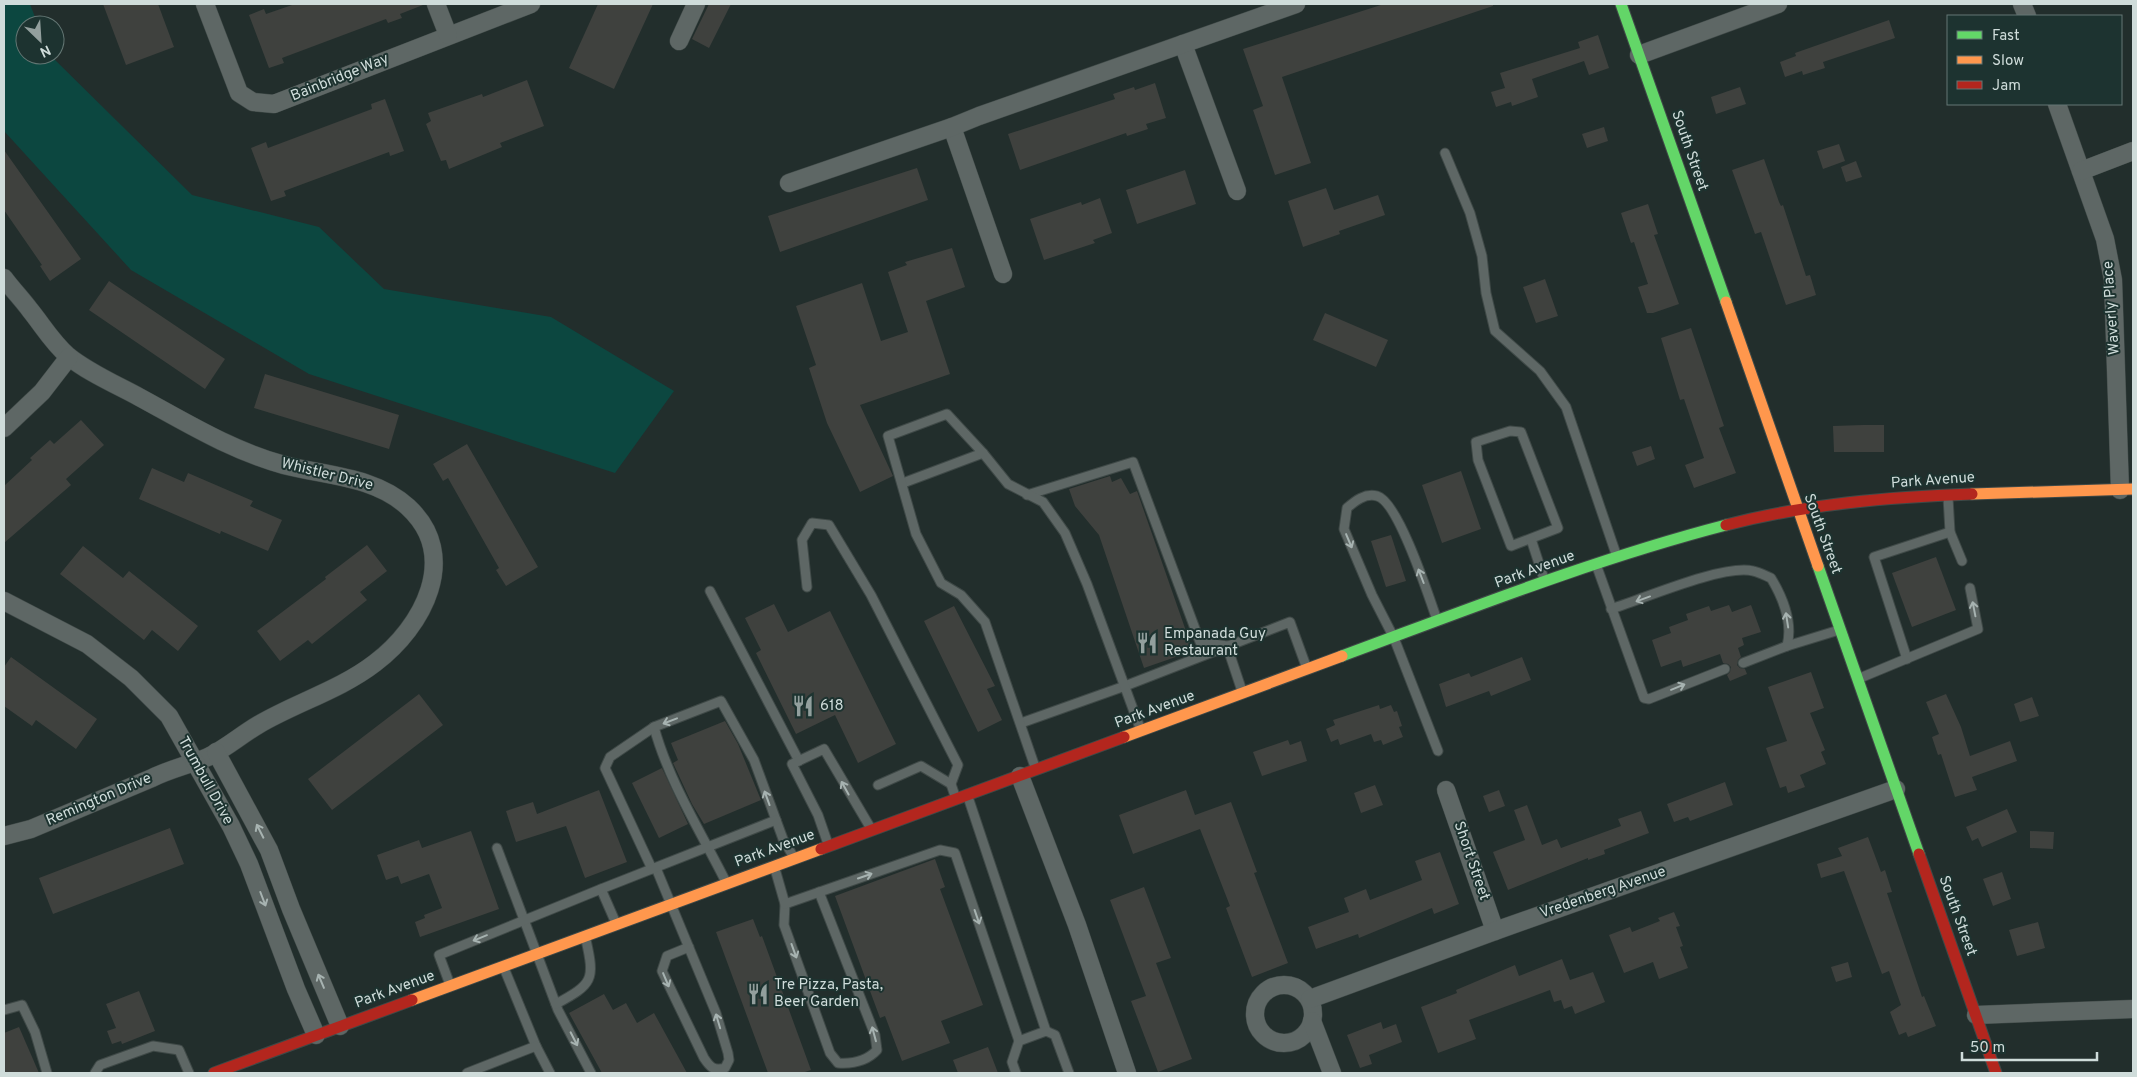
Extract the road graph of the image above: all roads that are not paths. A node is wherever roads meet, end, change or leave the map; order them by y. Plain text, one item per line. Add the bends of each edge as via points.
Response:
1 (205, 4) edge
2 (436, 4) edge
3 (531, 4) edge
4 (696, 4) edge
5 (1296, 4) edge
6 (1621, 4) edge
7 (1778, 4) edge
8 (448, 35) junction
9 (679, 41) dead end
10 (1183, 44) junction
11 (1639, 55) junction
12 (2058, 105) edge
13 (952, 127) junction
14 (2133, 151) edge
15 (1445, 153) dead end
16 (2081, 171) junction
17 (789, 182) dead end
18 (1237, 191) dead end
19 (1003, 274) dead end
20 (4, 278) edge
21 (69, 357) junction
22 (4, 428) edge
23 (983, 453) junction
24 (902, 483) junction
25 (2127, 490) edge
26 (1027, 494) junction
27 (1948, 494) junction
28 (1798, 511) junction
29 (1950, 532) junction
30 (1530, 539) junction
31 (1617, 557) junction
32 (1962, 561) dead end
33 (1596, 564) junction
34 (1544, 582) junction
35 (808, 587) dead end
36 (1970, 588) dead end
37 (710, 591) dead end
38 (4, 601) edge
39 (1611, 610) junction
40 (1438, 622) junction
41 (1840, 630) junction
42 (1394, 638) junction
43 (1227, 646) junction
44 (1787, 646) junction
45 (1907, 659) junction
46 (1743, 663) dead end
47 (1725, 669) dead end
48 (1307, 670) junction
49 (1857, 679) junction
50 (1125, 686) junction
51 (1243, 694) junction
52 (1021, 723) junction
53 (654, 727) junction
54 (1141, 731) junction
55 (1438, 751) dead end
56 (216, 752) junction
57 (799, 761) junction
58 (194, 762) junction
59 (1036, 770) junction
60 (1020, 776) junction
61 (951, 784) junction
62 (878, 785) dead end
63 (1896, 789) junction
64 (1446, 790) dead end
65 (967, 794) junction
66 (956, 798) junction
67 (776, 820) junction
68 (871, 830) junction
69 (4, 836) edge
70 (708, 846) junction
71 (828, 846) junction
72 (497, 848) dead end
73 (794, 858) junction
74 (774, 866) junction
75 (654, 869) junction
76 (726, 883) junction
77 (601, 889) junction
78 (819, 892) junction
79 (671, 903) junction
80 (785, 904) junction
81 (526, 920) junction
82 (616, 923) junction
83 (1495, 931) junction
84 (585, 935) junction
85 (689, 947) junction
86 (538, 953) junction
87 (503, 966) junction
88 (450, 986) junction
89 (1310, 999) junction
90 (556, 1004) junction
91 (2133, 1009) edge
92 (4, 1010) edge
93 (1976, 1015) junction
94 (1312, 1021) junction
95 (340, 1026) junction
96 (1046, 1031) junction
97 (316, 1035) junction
98 (1019, 1041) junction
99 (536, 1046) junction
100 (47, 1073) edge
101 (94, 1073) edge
102 (189, 1073) edge
103 (214, 1073) edge
104 (467, 1073) edge
105 (550, 1073) edge
106 (591, 1073) edge
107 (1016, 1073) edge
108 (1069, 1073) edge
109 (1127, 1073) edge
110 (1332, 1073) edge
111 (1996, 1073) edge

1 - 8 street, Bainbridge Way via 239,93 253,102 274,104
2 - 8 street
3 - 8 street, Bainbridge Way
4 - 9 street
5 - 10 street
6 - 11 main road, South Street
7 - 11 street
10 - 13 street
10 - 18 street
11 - 28 main road, South Street
12 - 16 street, Waverly Place
13 - 17 street
13 - 19 street
14 - 16 street
15 - 31 lane via 1470,213 1482,256 1495,331 1540,371 1566,407
16 - 25 street, Waverly Place via 2105,239 2113,280
20 - 21 street, Whistler Drive via 52,341
21 - 22 street via 42,392
21 - 56 street, Whistler Drive via 231,447 283,465 378,488 406,506 428,536 434,554 431,587 424,606 394,646 354,676 258,724
23 - 24 lane
23 - 24 lane via 947,414 888,436
23 - 26 lane via 1008,484
24 - 52 lane via 916,534 941,583 961,595 985,622
25 - 27 main road, Park Avenue
26 - 43 lane via 1133,462 1200,642
26 - 50 lane via 1043,502 1065,534
27 - 28 main road, Park Avenue via 1841,503
27 - 29 lane
28 - 31 main road, Park Avenue via 1706,530
28 - 41 main road, South Street
29 - 32 lane
29 - 45 lane via 1874,557
30 - 30 lane via 1558,528 1521,432 1510,431 1476,442 1478,460 1511,546
30 - 34 lane
31 - 33 main road, Park Avenue
33 - 34 main road, Park Avenue
33 - 39 lane
34 - 40 main road, Park Avenue
35 - 61 lane via 802,540 812,523 828,525 871,595 958,765
45 -> 36 lane via 1978,629
37 - 57 lane
38 - 58 street, Trumbull Drive via 87,644 131,678 169,716
44 -> 39 lane via 1790,636 1778,590 1771,578 1753,570 1704,578
39 -> 47 lane via 1644,698 1649,699
40 - 42 main road, Park Avenue
40 -> 42 lane via 1405,534 1387,501 1377,496 1359,498 1347,508 1344,529
41 - 44 lane
41 - 49 main road, South Street
42 - 48 main road, Park Avenue
42 - 55 lane
43 - 48 lane via 1290,622
43 - 50 lane
43 - 51 lane
44 - 46 lane
45 - 49 lane
48 - 51 main road, Park Avenue
49 - 63 main road, South Street
50 - 52 lane
50 - 54 lane
51 - 54 main road, Park Avenue
52 - 59 lane
67 -> 53 lane via 754,760 721,701
53 - 70 lane via 686,805
53 - 75 lane via 610,757 606,768
54 - 59 main road, Park Avenue
56 - 58 street, Whistler Drive
95 -> 56 street, Trumbull Drive via 269,850
68 -> 57 lane via 824,749
57 - 71 lane via 792,764 818,815
58 - 69 street, Remington Drive via 167,770 31,829
58 -> 97 street, Trumbull Drive via 249,864
59 - 60 main road, Park Avenue
60 - 65 main road, Park Avenue
60 - 109 street via 1077,925
61 - 62 lane via 921,766
61 - 66 lane
63 - 83 street, Vredenberg Avenue
63 - 93 main road, South Street
64 - 83 street, Short Street
65 - 66 main road, Park Avenue
65 - 96 lane
66 - 68 main road, Park Avenue
67 - 70 lane
67 - 73 lane
68 - 71 main road, Park Avenue
70 - 75 lane
70 - 76 lane
71 - 73 main road, Park Avenue
72 - 81 lane
73 - 74 main road, Park Avenue
74 - 76 main road, Park Avenue
74 - 80 lane
75 - 77 lane
75 - 79 lane
76 - 79 main road, Park Avenue
77 - 81 lane
77 - 82 lane
78 - 80 lane
80 -> 78 lane via 784,925 830,1053 838,1063 851,1064 877,1050 875,1035
78 -> 98 lane via 940,850 955,852
79 - 82 main road, Park Avenue
79 - 85 lane
81 - 86 lane
81 -> 88 lane via 439,955
82 - 84 main road, Park Avenue
83 - 89 street, Vredenberg Avenue
84 - 86 main road, Park Avenue
84 - 90 lane via 592,967 588,981
85 -> 85 lane via 667,956 662,971 710,1068 725,1068 728,1053 716,1013
86 - 87 main road, Park Avenue
86 - 90 lane
87 - 88 main road, Park Avenue
87 - 99 lane
88 - 95 main road, Park Avenue
89 - 94 street
89 - 94 street via 1297,988 1281,985 1270,988 1261,996 1255,1017 1266,1036 1282,1042 1298,1039 1307,1032
90 -> 106 lane
91 - 93 street
92 - 100 lane via 22,1005 35,1032
93 - 111 main road, South Street
94 - 110 street
95 - 97 main road, Park Avenue
96 - 98 lane
96 - 108 lane via 1055,1035
97 - 103 main road, Park Avenue via 248,1064
98 - 107 lane via 1012,1062
99 - 104 lane
99 - 105 lane
101 - 102 lane via 100,1065 153,1046 179,1050

